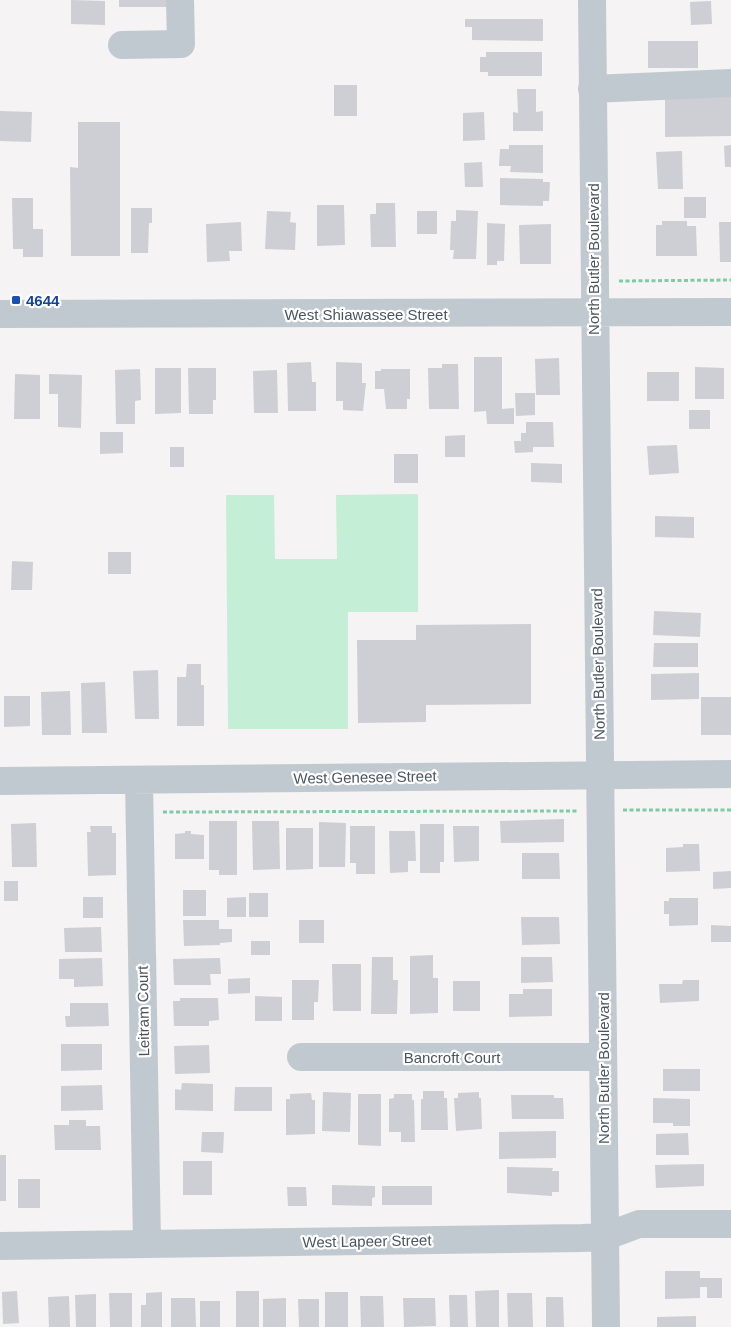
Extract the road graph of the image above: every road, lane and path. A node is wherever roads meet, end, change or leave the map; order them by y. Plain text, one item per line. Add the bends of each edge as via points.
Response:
1 (180, 0) edge
2 (592, 0) edge
3 (122, 45) dead end
4 (731, 83) edge
5 (592, 89) junction
6 (731, 280) edge
7 (593, 281) junction
8 (731, 312) edge
9 (0, 314) edge
10 (593, 314) junction
11 (731, 774) edge
12 (600, 775) junction
13 (139, 780) junction
14 (0, 781) edge
15 (731, 810) edge
16 (600, 811) junction
17 (140, 812) junction
18 (603, 1056) junction
19 (301, 1057) dead end
20 (731, 1224) edge
21 (604, 1237) junction
22 (146, 1243) junction
23 (0, 1246) edge
24 (606, 1327) edge

1 - 3 street via 181,44
2 - 5 street, North Butler Boulevard
4 - 5 street
5 - 7 street, North Butler Boulevard
6 - 7 path
7 - 10 street, North Butler Boulevard
8 - 10 street, West Shiawassee Street
9 - 10 street, West Shiawassee Street
10 - 12 street, North Butler Boulevard
11 - 12 street, West Genesee Street
12 - 13 street, West Genesee Street
12 - 16 street, North Butler Boulevard
13 - 14 street, West Genesee Street
13 - 17 street, Leitram Court
15 - 16 path
16 - 17 path
16 - 18 street, North Butler Boulevard
17 - 22 street, Leitram Court
18 - 19 street, Bancroft Court
18 - 21 street, North Butler Boulevard
20 - 21 street, West Lapeer Street via 639,1224
21 - 22 street, West Lapeer Street
21 - 24 street, North Butler Boulevard
22 - 23 street, West Lapeer Street

